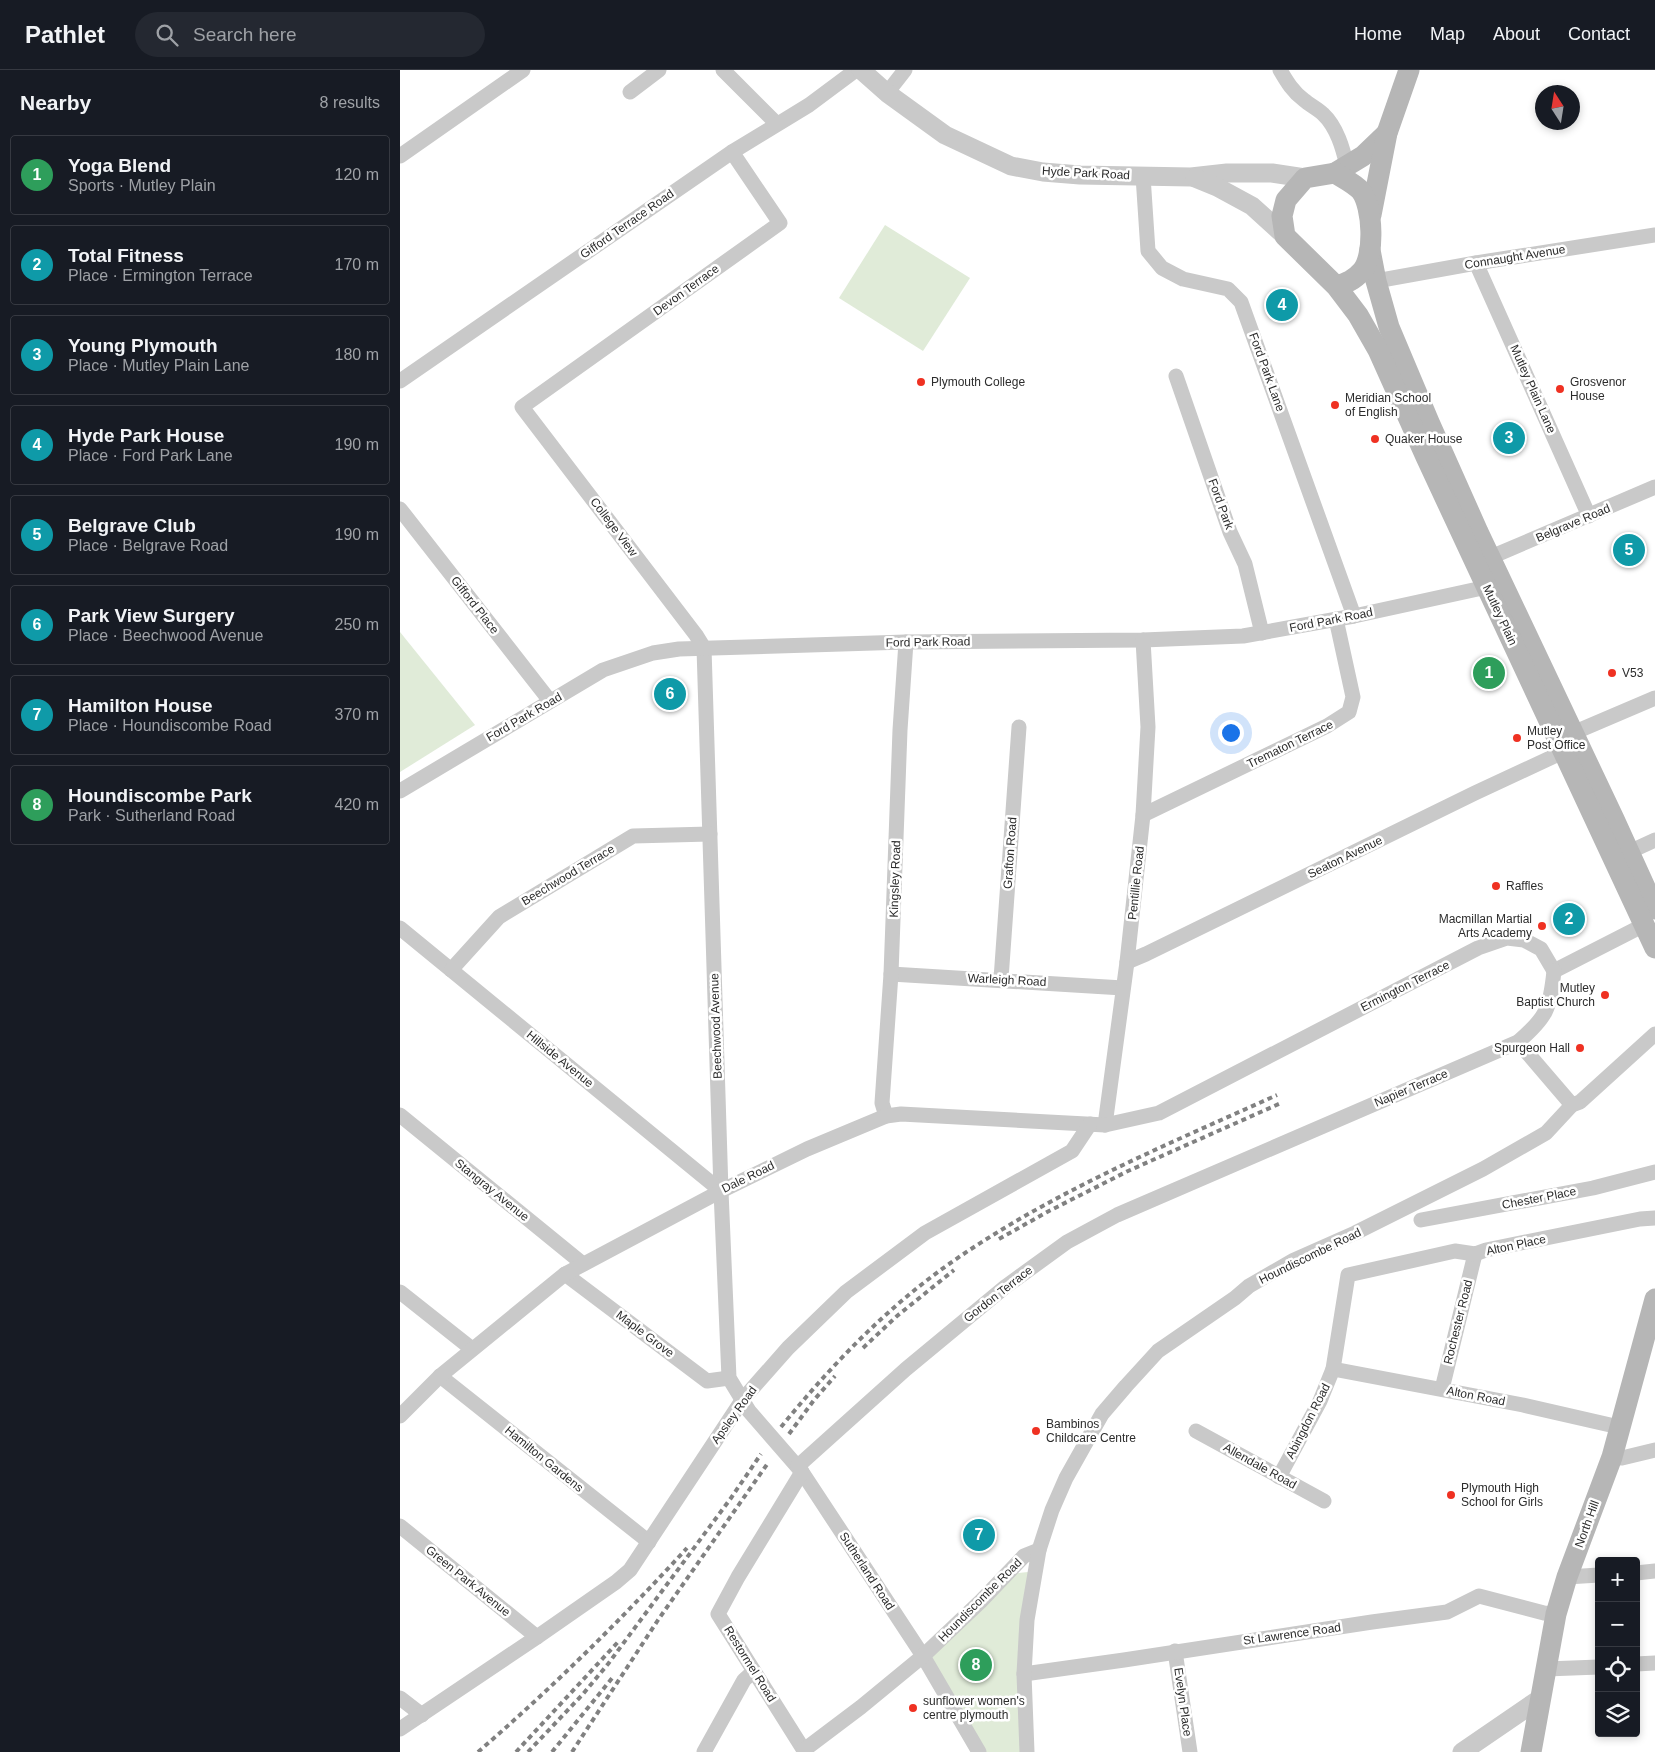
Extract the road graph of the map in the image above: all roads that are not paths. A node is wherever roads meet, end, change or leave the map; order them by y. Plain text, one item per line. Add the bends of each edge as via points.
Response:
1 (523, 70) edge
2 (659, 70) edge
3 (723, 70) edge
4 (856, 70) edge
5 (861, 70) edge
6 (905, 70) edge
7 (1280, 70) edge
8 (1409, 70) edge
9 (630, 92) dead end
10 (887, 93) junction
11 (777, 124) junction
12 (1387, 133) junction
13 (732, 152) junction
14 (400, 156) edge
15 (1341, 170) junction
16 (1143, 176) junction
17 (1191, 177) junction
18 (1305, 178) junction
19 (1371, 214) junction
20 (1655, 235) edge
21 (1285, 236) junction
22 (1370, 248) junction
23 (1476, 263) junction
24 (1376, 281) junction
25 (1336, 286) junction
26 (1176, 376) dead end
27 (400, 381) edge
28 (522, 407) joint
29 (1655, 487) edge
30 (400, 510) edge
31 (1589, 516) junction
32 (1491, 557) junction
33 (1494, 584) junction
34 (1354, 616) junction
35 (1336, 619) junction
36 (1262, 633) junction
37 (1143, 640) junction
38 (906, 642) junction
39 (704, 648) junction
40 (1655, 698) edge
41 (550, 701) junction
42 (1019, 727) dead end
43 (1573, 733) junction
44 (1563, 752) junction
45 (400, 791) edge
46 (1143, 815) junction
47 (710, 834) junction
48 (1655, 840) edge
49 (1630, 852) junction
50 (1650, 917) edge
51 (400, 928) edge
52 (1655, 948) edge
53 (1127, 962) junction
54 (452, 970) junction
55 (1554, 971) junction
56 (891, 974) junction
57 (1001, 979) junction
58 (1123, 988) junction
59 (1655, 1034) edge
60 (1518, 1042) junction
61 (1572, 1105) junction
62 (1159, 1113) joint
63 (400, 1115) edge
64 (886, 1116) junction
65 (1097, 1124) junction
66 (1228, 1168) joint
67 (1655, 1172) edge
68 (721, 1191) junction
69 (1655, 1218) edge
70 (1421, 1220) dead end
71 (1475, 1254) junction
72 (583, 1264) junction
73 (565, 1274) junction
74 (1348, 1275) joint
75 (400, 1292) edge
76 (1655, 1299) edge
77 (472, 1349) junction
78 (1333, 1369) junction
79 (440, 1376) junction
80 (729, 1378) junction
81 (1442, 1389) junction
82 (746, 1405) junction
83 (400, 1416) edge
84 (1619, 1427) junction
85 (1196, 1431) dead end
86 (1655, 1450) edge
87 (1612, 1457) junction
88 (798, 1467) junction
89 (1279, 1477) junction
90 (1324, 1501) dead end
91 (400, 1526) edge
92 (649, 1542) junction
93 (1039, 1550) junction
94 (1655, 1571) edge
95 (1640, 1573) edge
96 (1595, 1575) edge
97 (1567, 1578) junction
98 (1556, 1614) junction
99 (537, 1637) junction
100 (1175, 1651) junction
101 (923, 1656) junction
102 (1655, 1663) edge
103 (1640, 1664) edge
104 (1595, 1667) edge
105 (1546, 1669) junction
106 (754, 1672) junction
107 (1024, 1674) junction
108 (400, 1698) edge
109 (1541, 1698) junction
110 (422, 1715) junction
111 (400, 1729) edge
112 (707, 1750) edge
113 (804, 1751) edge
114 (979, 1752) edge
115 (1027, 1752) edge
116 (1190, 1752) edge
117 (1462, 1752) edge
118 (1531, 1752) edge

1 - 14 street
2 - 9 street
3 - 11 street
4 - 11 street, Gifford Terrace Road
5 - 10 street, Hyde Park Road
6 - 10 street
7 - 15 street via 1290,86 1332,124 1343,149
8 - 12 main road
10 - 16 street, Hyde Park Road via 945,135 1011,166 1080,175
11 - 13 street, Gifford Terrace Road
12 - 15 main road via 1363,156
12 - 19 main road
13 - 27 street, Gifford Terrace Road
13 - 28 street, Devon Terrace via 780,223
15 - 18 main road
15 - 19 main road via 1361,192
16 - 17 street, Hyde Park Road
16 - 34 street, Ford Park Lane via 1148,251 1162,268 1183,279 1228,289 1241,302
17 - 18 street, Hyde Park Road via 1227,172
17 - 21 street, Hyde Park Road via 1252,206
18 - 21 main road via 1286,200 1282,216
19 - 22 main road
20 - 23 street, Connaught Avenue
21 - 25 main road
22 - 24 main road, Mutley Plain
22 - 25 main road via 1364,269 1352,281
23 - 24 street, Connaught Avenue
23 - 31 street, Mutley Plain Lane
24 - 32 main road, Mutley Plain via 1403,361 1458,490
25 - 33 main road, Mutley Plain via 1378,350 1426,457
26 - 36 street, Ford Park via 1230,532 1245,564
28 - 39 street, College View
29 - 31 street, Belgrave Road
30 - 41 street, Gifford Place
31 - 32 street, Belgrave Road
32 - 33 main road, Mutley Plain
33 - 34 street, Ford Park Road
33 - 43 main road, Mutley Plain
33 - 44 main road, Mutley Plain
34 - 35 street, Ford Park Road
35 - 36 street, Ford Park Road
35 - 46 street, Trematon Terrace via 1352,697 1349,712 1327,726
36 - 37 street, Ford Park Road
37 - 38 street, Ford Park Road
37 - 46 street, Pentillie Road via 1148,727
38 - 39 street, Ford Park Road
38 - 56 street, Kingsley Road
39 - 41 street, Ford Park Road via 653,653 628,660 603,670
39 - 47 street, Beechwood Avenue
40 - 43 street
41 - 45 street, Ford Park Road
42 - 57 street, Grafton Road
43 - 49 main road, Mutley Plain
44 - 50 main road, Mutley Plain
44 - 53 street, Seaton Avenue
46 - 53 street, Pentillie Road
47 - 54 street, Beechwood Terrace via 633,836 499,916
47 - 68 street, Beechwood Avenue
48 - 49 street
49 - 50 main road, Mutley Plain
50 - 52 main road, Mutley Plain
50 - 55 street
51 - 54 street, Hillside Avenue
53 - 58 street, Pentillie Road
54 - 68 street, Hillside Avenue
55 - 60 street, Napier Terrace via 1548,1009 1538,1025
55 - 62 street, Ermington Terrace via 1540,949 1524,940 1507,938 1478,948
56 - 57 street, Warleigh Road
56 - 64 street, Kingsley Road via 882,1103
57 - 58 street, Warleigh Road
58 - 65 street, Pentillie Road
59 - 61 street, Houndiscombe Road via 1580,1102
60 - 61 street
60 - 66 street, Napier Terrace
61 - 93 street, Houndiscombe Road via 1546,1133 1475,1173 1249,1286 1158,1351 1102,1414 1066,1478
62 - 65 street, Dale Road
63 - 72 street, Stangray Avenue
64 - 65 street, Dale Road via 901,1114 944,1119
64 - 68 street, Dale Road via 806,1149
65 - 82 street, Apsley Road via 1072,1151 925,1233 846,1292 788,1348
66 - 88 street, Gordon Terrace via 1117,1215 1067,1242 914,1362
67 - 70 street, Chester Place via 1593,1188
68 - 72 street, Dale Road
68 - 80 street, Beechwood Avenue
69 - 71 street, Alton Place
71 - 74 street, Alton Place via 1455,1251
71 - 81 street, Rochester Road
72 - 73 street, Dale Road
73 - 77 street, Dale Road
73 - 80 street, Maple Grove via 707,1381
74 - 78 street, Abingdon Road
75 - 77 street
76 - 84 main road, North Hill
77 - 79 street, Dale Road
78 - 81 street, Alton Road
78 - 89 street, Abingdon Road via 1320,1401
79 - 83 street, Dale Road
79 - 92 street, Hamilton Gardens
80 - 82 street
81 - 84 street, Alton Road
82 - 88 street, Sutherland Road
82 - 92 street, Apsley Road
84 - 87 main road, North Hill
85 - 89 street, Allendale Road
86 - 87 street via 1622,1458
87 - 97 main road, North Hill
88 - 101 street, Sutherland Road
88 - 106 street, Restormel Road via 718,1614
89 - 90 street, Allendale Road
91 - 99 street, Green Park Avenue
92 - 99 street, Apsley Road via 630,1570 616,1582
93 - 101 street, Houndiscombe Road via 1024,1556
93 - 107 street, Houndiscombe Road via 1027,1620
94 - 95 street
96 - 97 street
97 - 98 main road, North Hill
98 - 100 street, St Lawrence Road via 1479,1596 1447,1612
98 - 105 main road, North Hill
99 - 110 street, Apsley Road
100 - 107 street, St Lawrence Road
100 - 116 street, Evelyn Place
101 - 113 street, Houndiscombe Road
101 - 114 street, Sutherland Road
102 - 103 street
104 - 105 street
105 - 109 main road, North Hill
106 - 112 street via 744,1680
106 - 113 street, Restormel Road
107 - 115 street, Houndiscombe Road
108 - 110 street
109 - 117 street
109 - 118 main road, North Hill
110 - 111 street, Apsley Road

